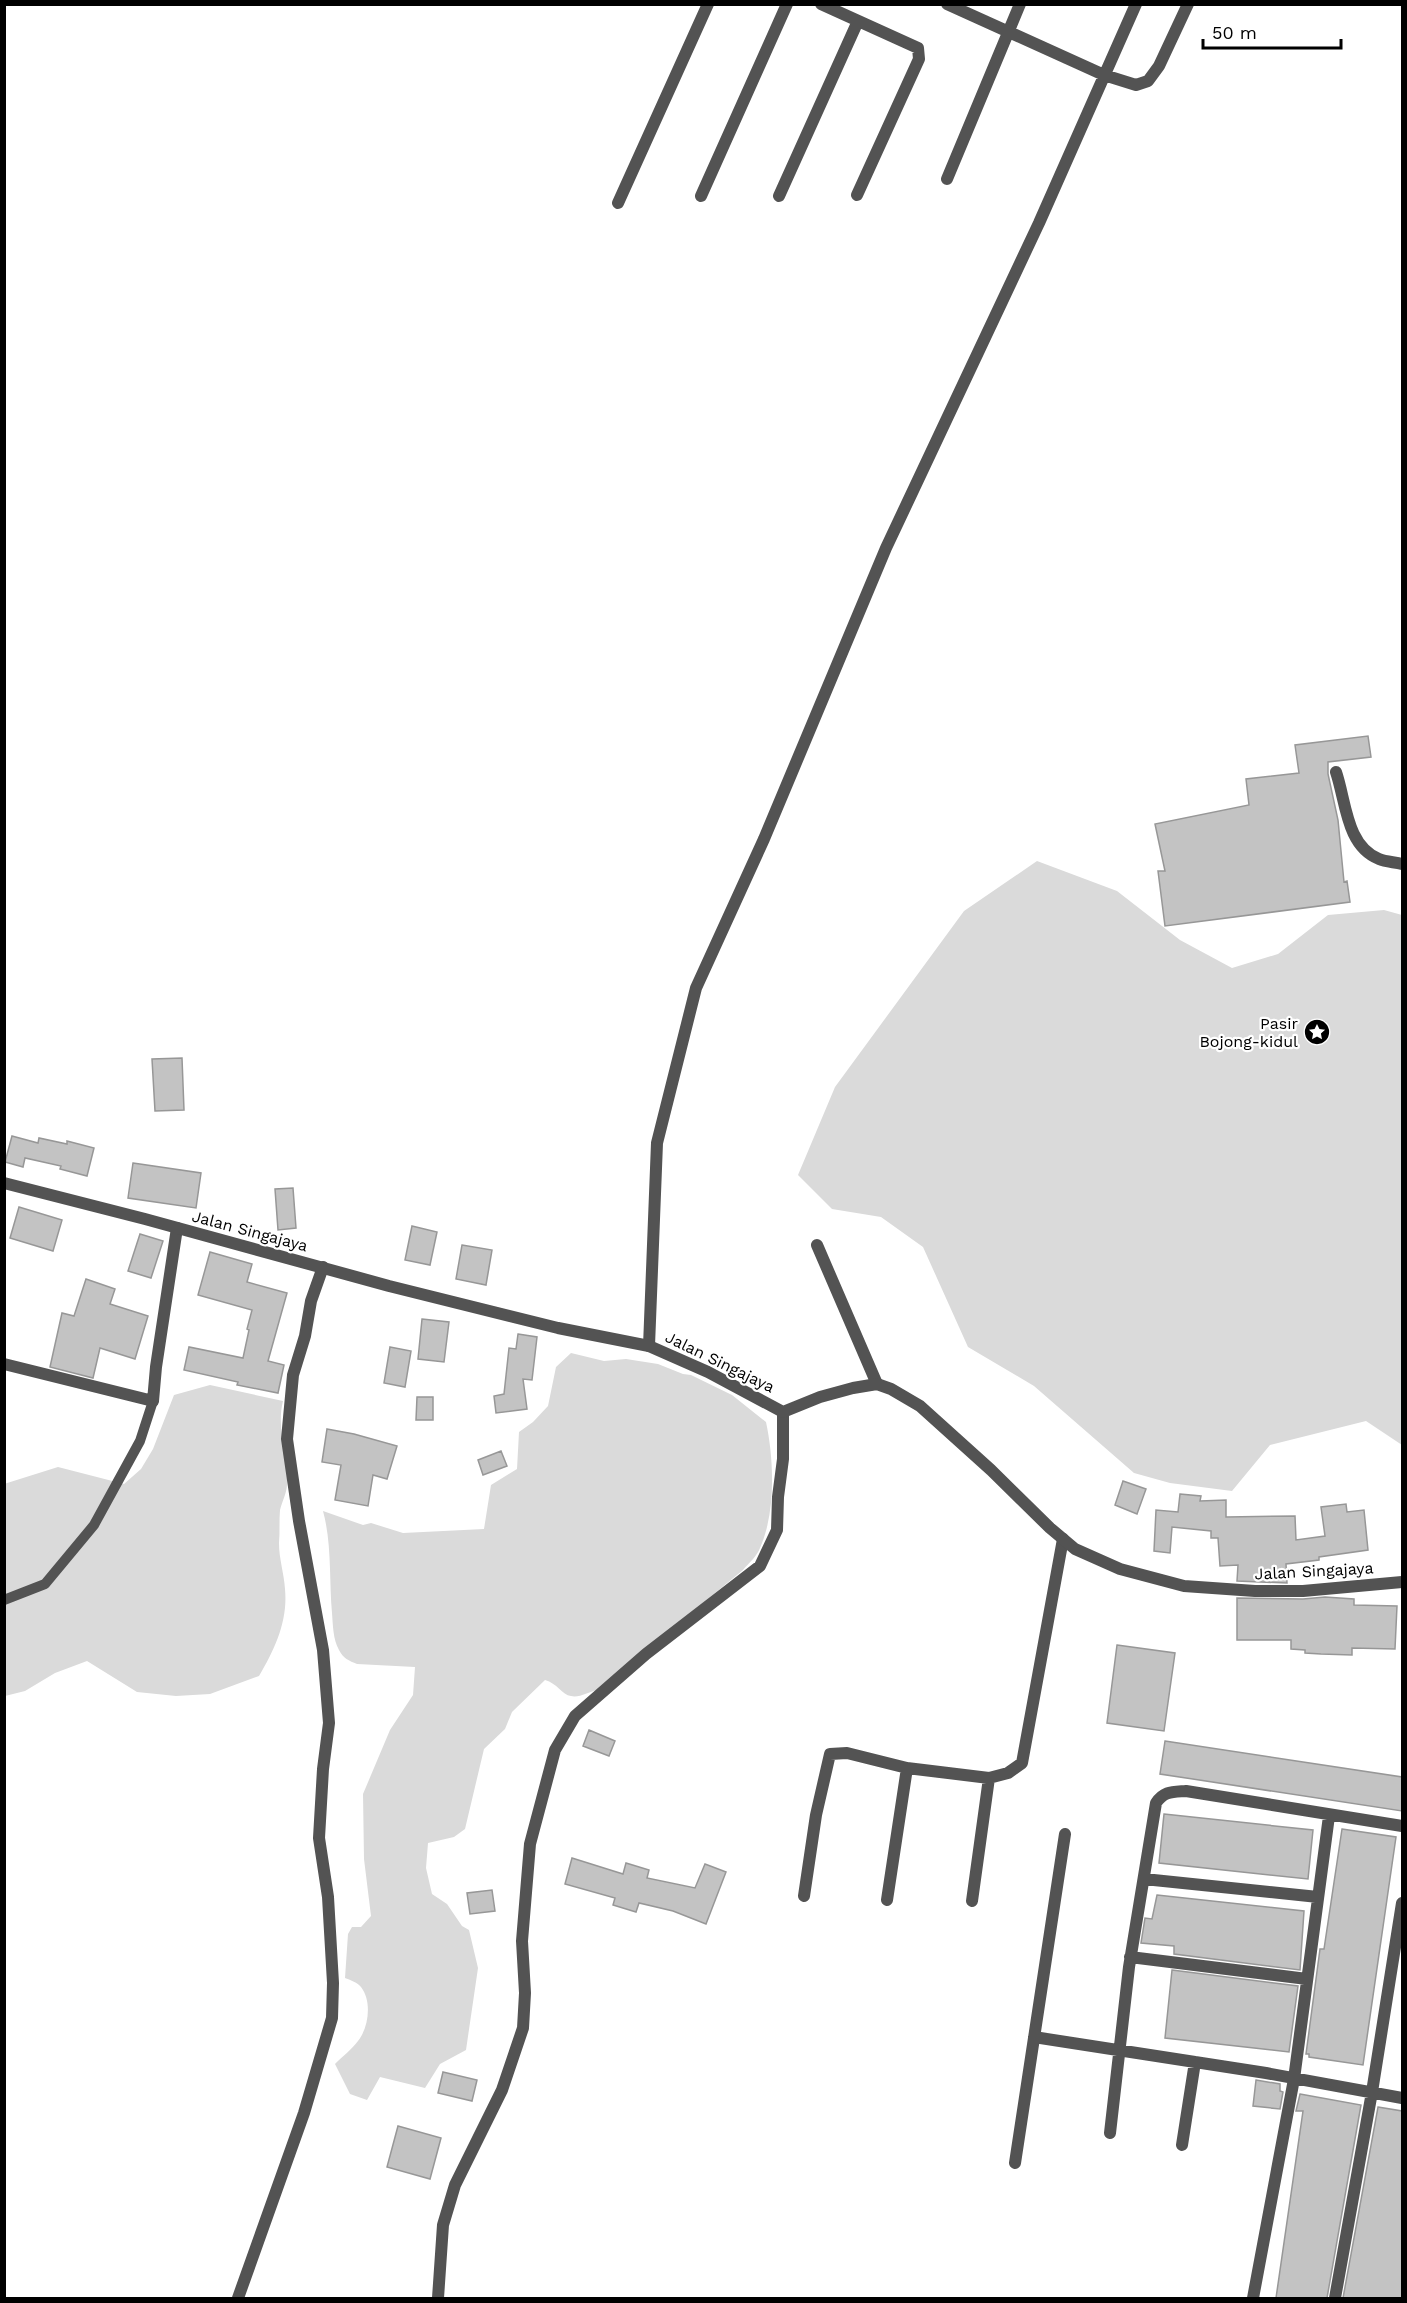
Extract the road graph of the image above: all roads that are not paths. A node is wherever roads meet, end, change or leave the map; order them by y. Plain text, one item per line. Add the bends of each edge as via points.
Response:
1 (708, 4) edge
2 (787, 4) edge
3 (821, 4) edge
4 (947, 4) edge
5 (1020, 4) edge
6 (1136, 4) edge
7 (1188, 4) edge
8 (858, 21) junction
9 (1007, 31) junction
10 (1104, 75) junction
11 (947, 179) dead end
12 (857, 195) dead end
13 (701, 196) dead end
14 (779, 196) dead end
15 (618, 203) dead end
16 (1336, 772) dead end
17 (1402, 864) edge
18 (4, 1184) edge
19 (177, 1228) junction
20 (817, 1245) dead end
21 (323, 1267) junction
22 (649, 1346) junction
23 (4, 1364) edge
24 (876, 1384) junction
25 (153, 1401) junction
26 (783, 1412) junction
27 (1064, 1539) junction
28 (1402, 1582) edge
29 (4, 1600) edge
30 (907, 1768) junction
31 (989, 1778) junction
32 (1329, 1816) junction
33 (1402, 1826) edge
34 (1065, 1834) dead end
35 (1144, 1879) junction
36 (804, 1896) dead end
37 (1318, 1897) junction
38 (887, 1900) dead end
39 (972, 1901) dead end
40 (1402, 1903) edge
41 (1130, 1957) junction
42 (1307, 1979) junction
43 (1034, 2037) junction
44 (1119, 2051) junction
45 (1195, 2062) junction
46 (1294, 2079) junction
47 (1372, 2092) junction
48 (1402, 2098) edge
49 (1110, 2133) dead end
50 (1182, 2145) dead end
51 (1015, 2163) dead end
52 (237, 2298) edge
53 (438, 2298) edge
54 (1253, 2298) edge
55 (1335, 2298) edge

1 - 15 street
2 - 13 street
3 - 8 street
4 - 9 street
5 - 9 street
6 - 10 street
7 - 10 street via 1148,81 1136,85
8 - 12 street via 918,48 919,59
8 - 14 street
9 - 10 street
9 - 11 street
10 - 22 street via 886,548 696,988 657,1143
16 - 17 street via 1354,837 1365,851 1380,860
18 - 19 street, Jalan Singajaya
19 - 21 street, Jalan Singajaya
19 - 25 street
20 - 24 street
21 - 22 street, Jalan Singajaya via 558,1328
21 - 52 street via 293,1375 287,1439 324,1650 329,1723 319,1838 328,1897 332,2018 304,2113
22 - 26 street, Jalan Singajaya
23 - 25 street
24 - 26 street, Jalan Singajaya via 820,1397
24 - 27 street, Jalan Singajaya via 920,1406
25 - 29 lane via 140,1441 94,1526 45,1584
26 - 53 street via 777,1530 760,1566 645,1654 576,1716 555,1750 530,1844 522,1941 523,2028 502,2090 454,2185 443,2225
27 - 28 street, Jalan Singajaya via 1075,1549 1120,1569 1184,1586 1303,1591
27 - 31 street via 1022,1762 1008,1773
30 - 31 street
30 - 36 street via 847,1753 830,1754
30 - 38 street
31 - 39 street
32 - 33 street
32 - 35 street via 1186,1791 1167,1792 1156,1803
32 - 37 street
34 - 43 street
35 - 37 street
35 - 41 street
37 - 42 street
40 - 47 street
41 - 42 street
41 - 44 street
42 - 46 street
43 - 44 street
43 - 51 street
44 - 45 street
44 - 49 street
45 - 46 street
45 - 50 street
46 - 47 street
46 - 54 street
47 - 48 street
47 - 55 street

